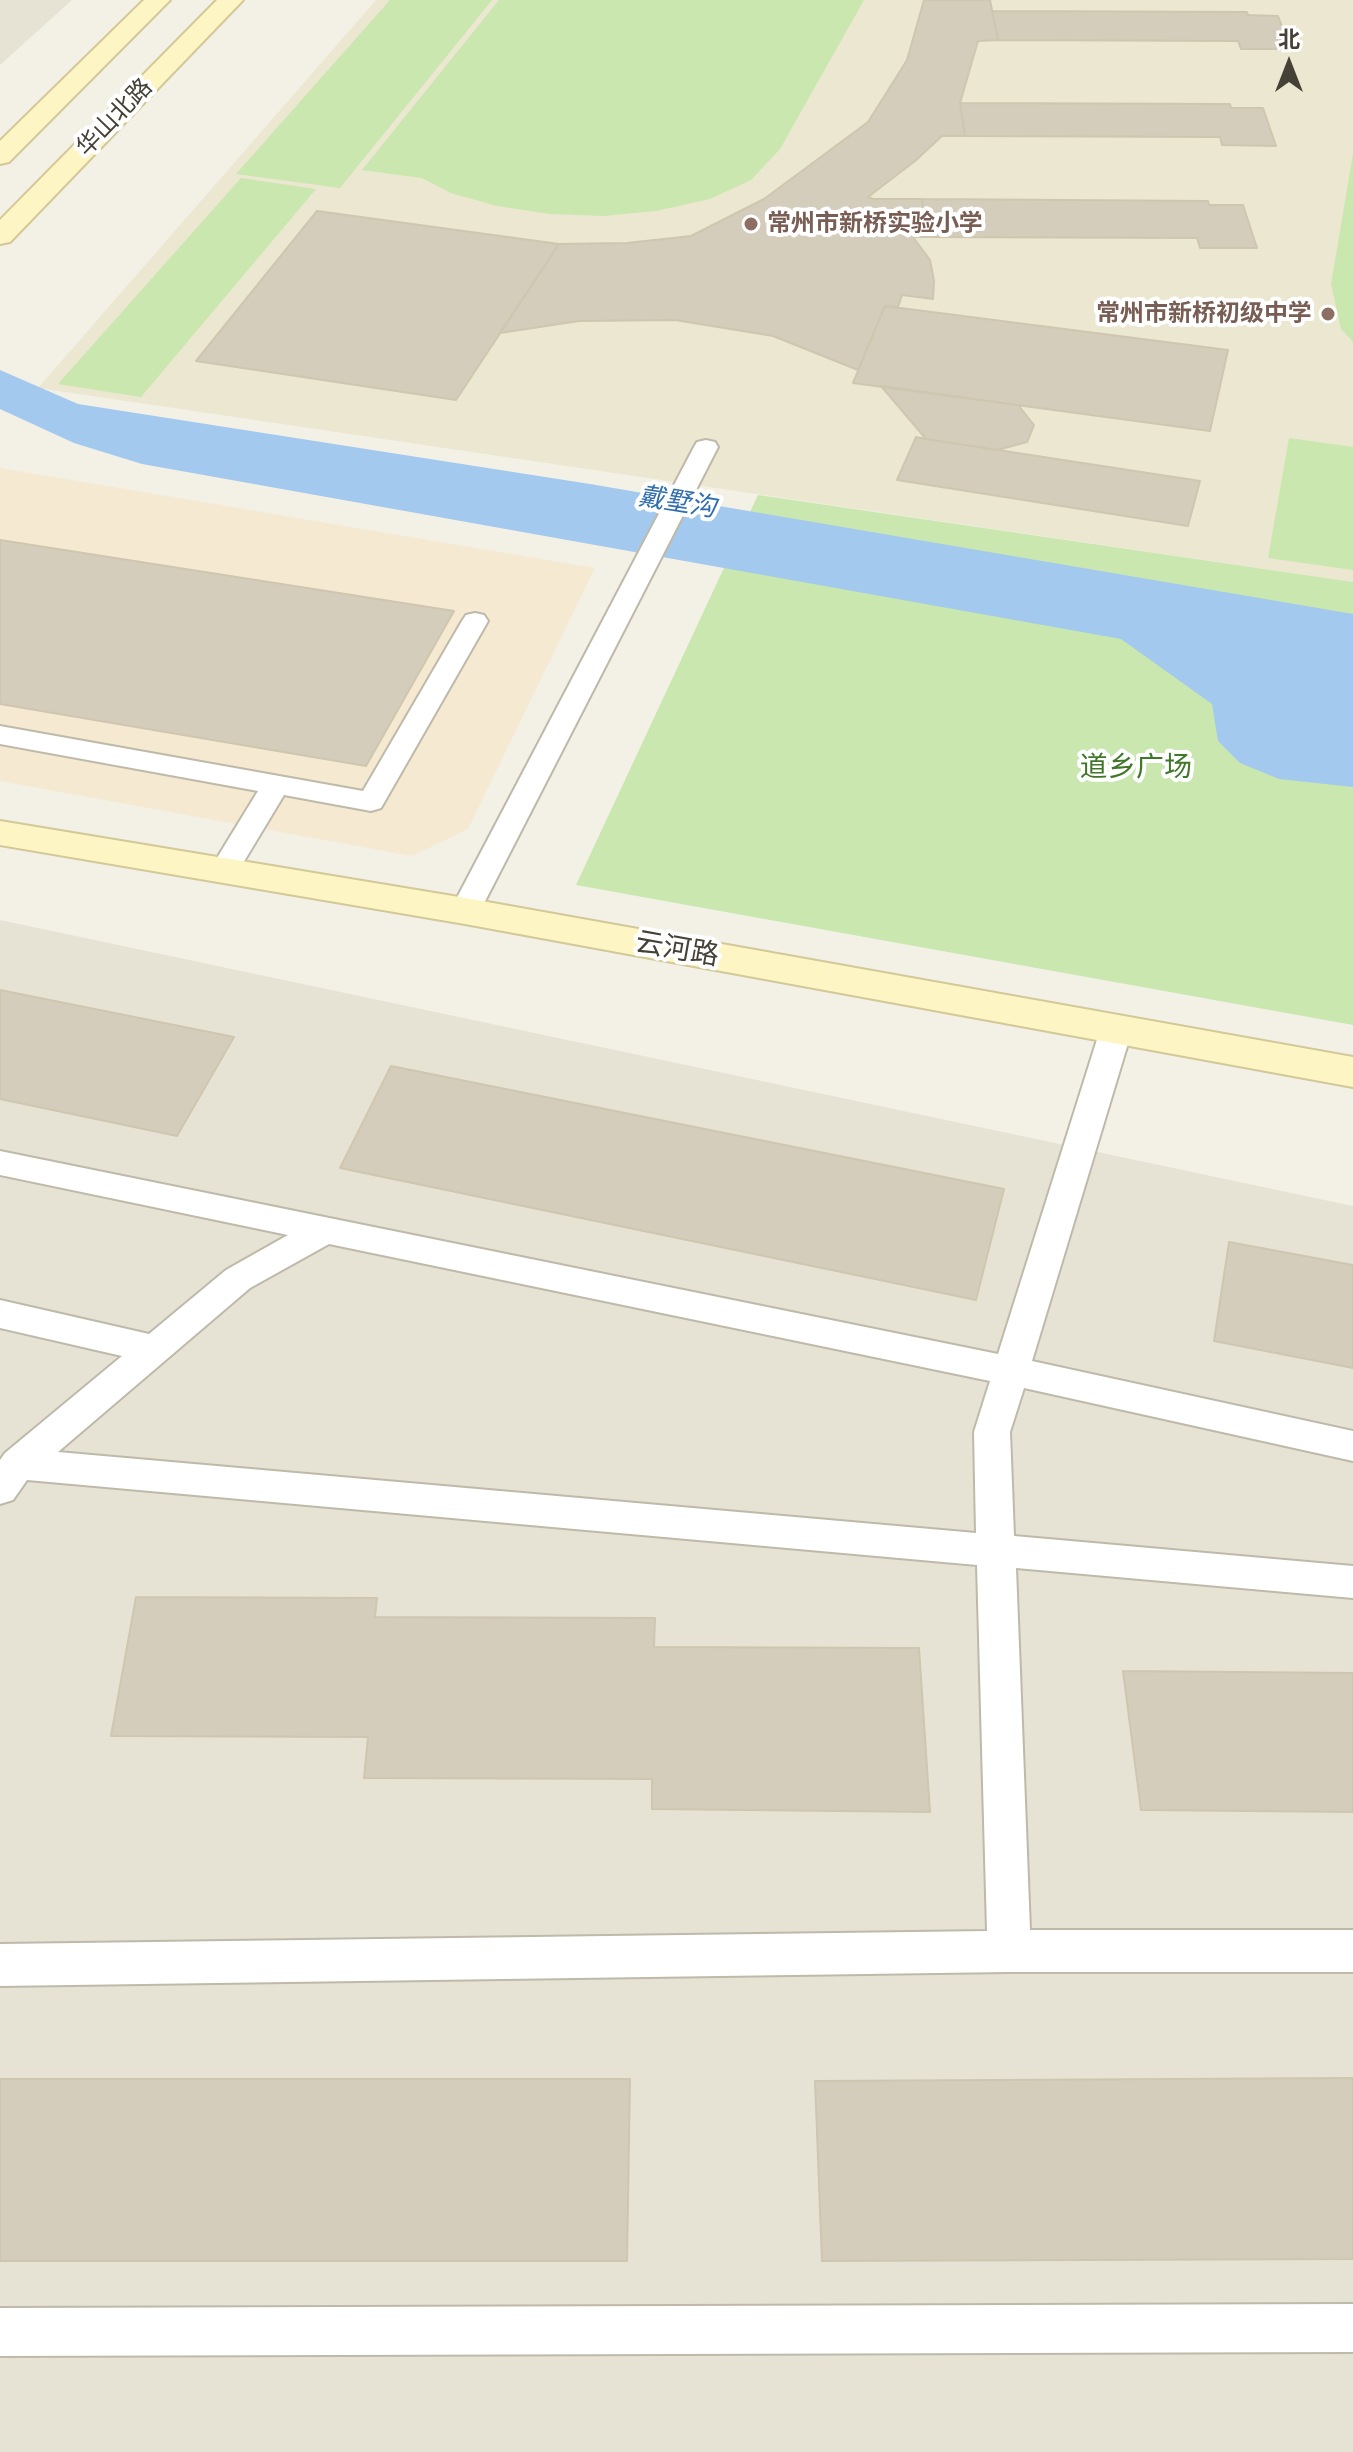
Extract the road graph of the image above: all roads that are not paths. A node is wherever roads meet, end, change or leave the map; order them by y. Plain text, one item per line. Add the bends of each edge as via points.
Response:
1 (158, 0) edge
2 (231, 0) edge
3 (0, 156) edge
4 (0, 236) edge
5 (706, 447) dead end
6 (475, 621) dead end
7 (0, 735) edge
8 (276, 785) junction
9 (0, 833) edge
10 (224, 871) junction
11 (465, 911) junction
12 (1116, 1030) junction
13 (1353, 1072) edge
14 (0, 1163) edge
15 (327, 1229) junction
16 (0, 1314) edge
17 (155, 1349) junction
18 (1010, 1371) junction
19 (1353, 1446) edge
20 (9, 1476) edge
21 (996, 1549) junction
22 (1353, 1582) edge
23 (1009, 1951) junction
24 (1353, 1951) edge
25 (0, 1965) edge
26 (1353, 2328) edge
27 (0, 2332) edge

1 - 3 main road, 华山北路
2 - 4 main road, 华山北路
5 - 11 lane
6 - 8 lane via 371,802
7 - 8 lane
8 - 10 lane
9 - 10 main road, 云河路
10 - 11 main road, 云河路
11 - 12 main road, 云河路
12 - 13 main road, 云河路
12 - 18 lane
14 - 15 lane
15 - 17 lane via 238,1279
15 - 18 lane
16 - 17 lane
17 - 20 lane
18 - 19 lane
18 - 21 lane via 992,1432
20 - 21 lane
21 - 22 lane
21 - 23 lane
23 - 24 lane
23 - 25 lane
26 - 27 lane

